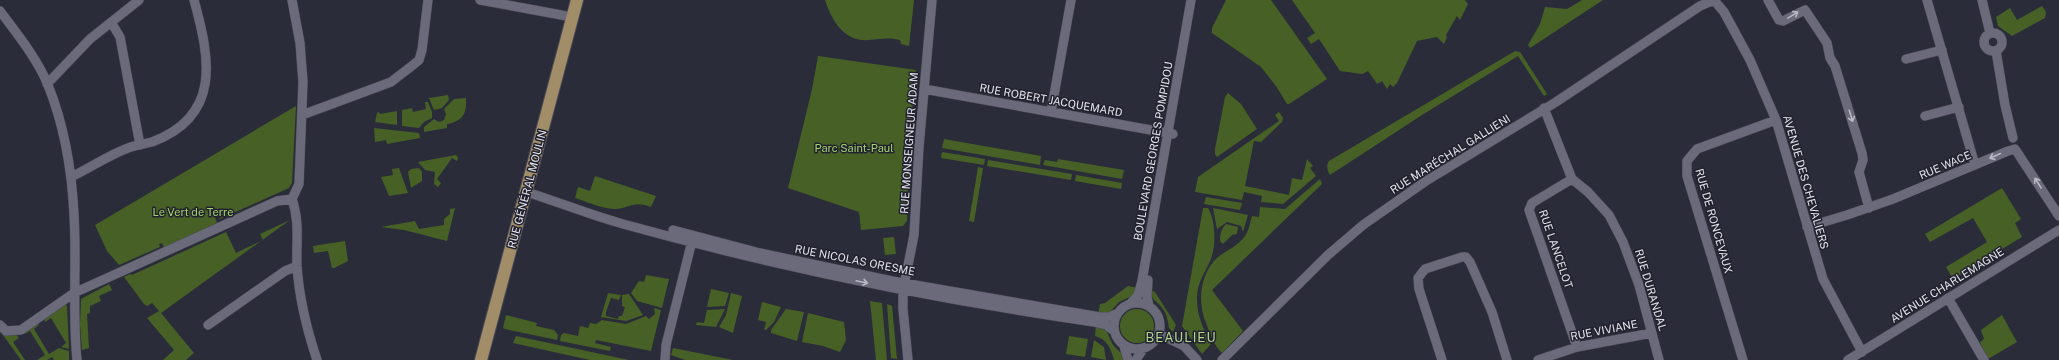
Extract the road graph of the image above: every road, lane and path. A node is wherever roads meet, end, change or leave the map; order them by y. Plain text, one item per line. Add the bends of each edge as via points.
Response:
1 (138, 0) edge
2 (194, 0) edge
3 (292, 0) edge
4 (428, 0) edge
5 (480, 0) edge
6 (577, 0) edge
7 (932, 0) edge
8 (1071, 0) edge
9 (1191, 0) edge
10 (1197, 0) edge
11 (1714, 0) edge
12 (1768, 0) edge
13 (1927, 0) edge
14 (1982, 0) edge
15 (0, 11) edge
16 (572, 17) junction
17 (111, 22) junction
18 (1990, 33) junction
19 (1942, 50) junction
20 (1996, 51) junction
21 (1906, 60) dead end
22 (47, 84) junction
23 (924, 89) junction
24 (1958, 107) junction
25 (1544, 108) junction
26 (1052, 112) junction
27 (302, 115) junction
28 (1925, 116) dead end
29 (1776, 120) junction
30 (1171, 134) junction
31 (2013, 138) dead end
32 (140, 145) junction
33 (1975, 165) junction
34 (71, 178) junction
35 (1572, 179) junction
36 (526, 192) junction
37 (292, 199) junction
38 (1869, 208) junction
39 (2059, 216) edge
40 (1807, 227) junction
41 (2059, 230) edge
42 (692, 239) junction
43 (297, 266) junction
44 (905, 286) junction
45 (74, 293) junction
46 (1948, 298) junction
47 (1131, 304) junction
48 (1149, 306) junction
49 (1118, 313) junction
50 (0, 325) edge
51 (208, 325) dead end
52 (1114, 331) junction
53 (1652, 333) junction
54 (1159, 334) junction
55 (1124, 346) junction
56 (1577, 347) junction
57 (1142, 349) junction
58 (1862, 352) junction
59 (77, 360) edge
60 (317, 360) edge
61 (481, 360) edge
62 (665, 360) edge
63 (908, 360) edge
64 (1128, 360) edge
65 (1136, 360) edge
66 (1197, 360) edge
67 (1222, 360) edge
68 (1442, 360) edge
69 (1507, 360) edge
70 (1538, 360) edge
71 (1659, 360) edge
72 (1743, 360) edge
73 (1848, 360) edge
74 (1984, 360) edge

1 - 17 street
2 - 32 street via 206,66 206,84 201,102 184,123
3 - 27 street via 300,43
4 - 27 street via 419,60 391,82
5 - 16 street
6 - 16 main road, RUE GÉNÉRAL MOULIN
7 - 23 street, RUE MONSEIGNEUR ADAM
8 - 26 street
9 - 30 street, BOULEVARD GEORGES POMPIDOU
10 - 30 street, BOULEVARD GEORGES POMPIDOU
11 - 25 street, RUE MARÉCHAL GALLIENI via 1700,6
11 - 29 street, AVENUE DES CHEVALIERS via 1727,17 1750,60
12 -> 38 street via 1779,20 1783,21 1805,10 1827,43 1862,153 1863,160 1859,172
13 - 19 street
14 - 18 street
15 - 22 street via 37,64
16 - 36 main road, RUE GÉNÉRAL MOULIN
17 - 22 street via 90,39
17 - 32 street via 120,37
18 - 20 street via 1995,33 2001,38 2001,47
18 - 20 street via 1984,39 1984,45 1987,50
19 - 21 street
19 - 24 street
20 - 31 street
22 - 34 street via 57,112
23 - 26 street, RUE ROBERT JACQUEMARD
23 - 44 street, RUE MONSEIGNEUR ADAM via 914,235
24 - 28 street
24 - 33 street
25 - 35 street, RUE DURANDAL
25 - 67 street, RUE MARÉCHAL GALLIENI via 1426,181 1363,225 1328,255
26 - 30 street, RUE ROBERT JACQUEMARD
27 - 37 street via 299,184
29 - 40 street, AVENUE DES CHEVALIERS
29 - 72 street, RUE DE RONCEVAUX via 1697,149 1687,161 1687,176
30 - 47 street, BOULEVARD GEORGES POMPIDOU via 1142,281 1138,295
30 - 48 street, BOULEVARD GEORGES POMPIDOU via 1146,287
32 - 34 street via 128,148
33 - 38 street, RUE WACE
39 -> 33 street, RUE WACE via 2015,149
34 - 45 street via 74,215
35 - 53 street, RUE DURANDAL via 1598,202 1616,228 1634,270
35 - 56 street, RUE LANCELOT via 1532,203 1529,210
36 - 42 street, RUE NICOLAS ORESME
36 - 61 main road, RUE GÉNÉRAL MOULIN
37 - 43 street via 297,213
37 - 45 street via 277,201
38 - 40 street, RUE WACE
40 - 58 street, AVENUE DES CHEVALIERS via 1823,279
41 - 46 street, AVENUE CHARLEMAGNE
42 - 44 street, RUE NICOLAS ORESME
42 - 62 street via 666,345
43 - 51 street via 285,271
43 - 60 street via 306,320
44 - 49 street, RUE NICOLAS ORESME via 1100,317
44 - 52 street, RUE NICOLAS ORESME via 1094,322 1106,325
44 - 63 street, RUE MONSEIGNEUR ADAM via 903,309
45 - 50 street via 21,330 6,331
45 - 59 street
46 - 58 street, AVENUE CHARLEMAGNE
46 - 74 street
47 - 48 street
47 - 49 street via 1123,307
48 - 54 street via 1159,318
49 - 52 street
52 - 55 street
53 - 56 street, RUE VIVIANE
53 - 71 street, RUE DURANDAL
54 - 57 street via 1153,343
54 - 66 street via 1184,346
55 - 57 street
55 - 64 street
56 - 70 street, RUE VIVIANE
57 - 65 street
58 - 73 street, AVENUE CHARLEMAGNE
68 - 69 street via 1419,289 1418,278 1425,269 1466,257 1490,306

